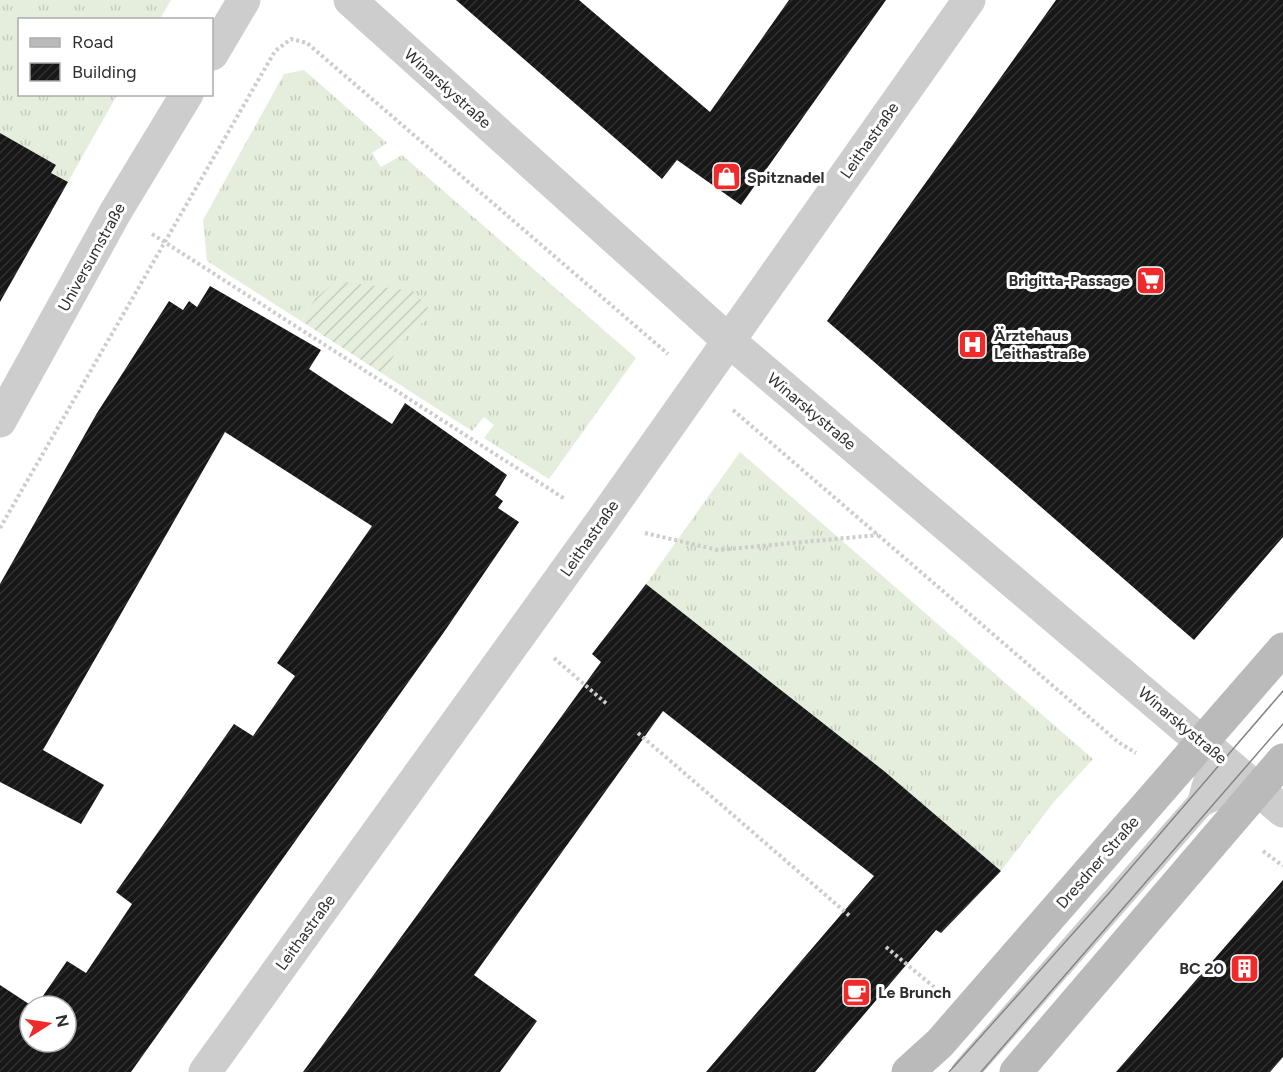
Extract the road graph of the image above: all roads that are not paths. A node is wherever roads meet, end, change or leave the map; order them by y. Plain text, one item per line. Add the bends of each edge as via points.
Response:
1 (244, 0) edge
2 (350, 0) edge
3 (969, 0) edge
4 (213, 52) edge
5 (186, 96) edge
6 (728, 340) junction
7 (0, 421) edge
8 (1283, 650) edge
9 (1203, 742) junction
10 (1283, 760) edge
11 (1258, 789) junction
12 (1201, 803) junction
13 (1283, 811) edge
14 (205, 1072) edge
15 (908, 1072) edge
16 (965, 1072) edge
17 (1016, 1072) edge

1 - 4 street
2 - 6 street, Winarskystraße
3 - 6 street, Leithastraße
5 - 7 street, Universumstraße via 116,211
6 - 9 street, Winarskystraße
6 - 14 street, Leithastraße
8 - 9 main road, Dresdner Straße
9 - 11 street, Winarskystraße
9 - 12 lane via 1208,778
9 - 15 main road, Dresdner Straße via 940,1043
10 - 11 main road
11 - 12 lane via 1222,793
11 - 13 street, Winarskystraße
11 - 17 main road
12 - 16 lane

